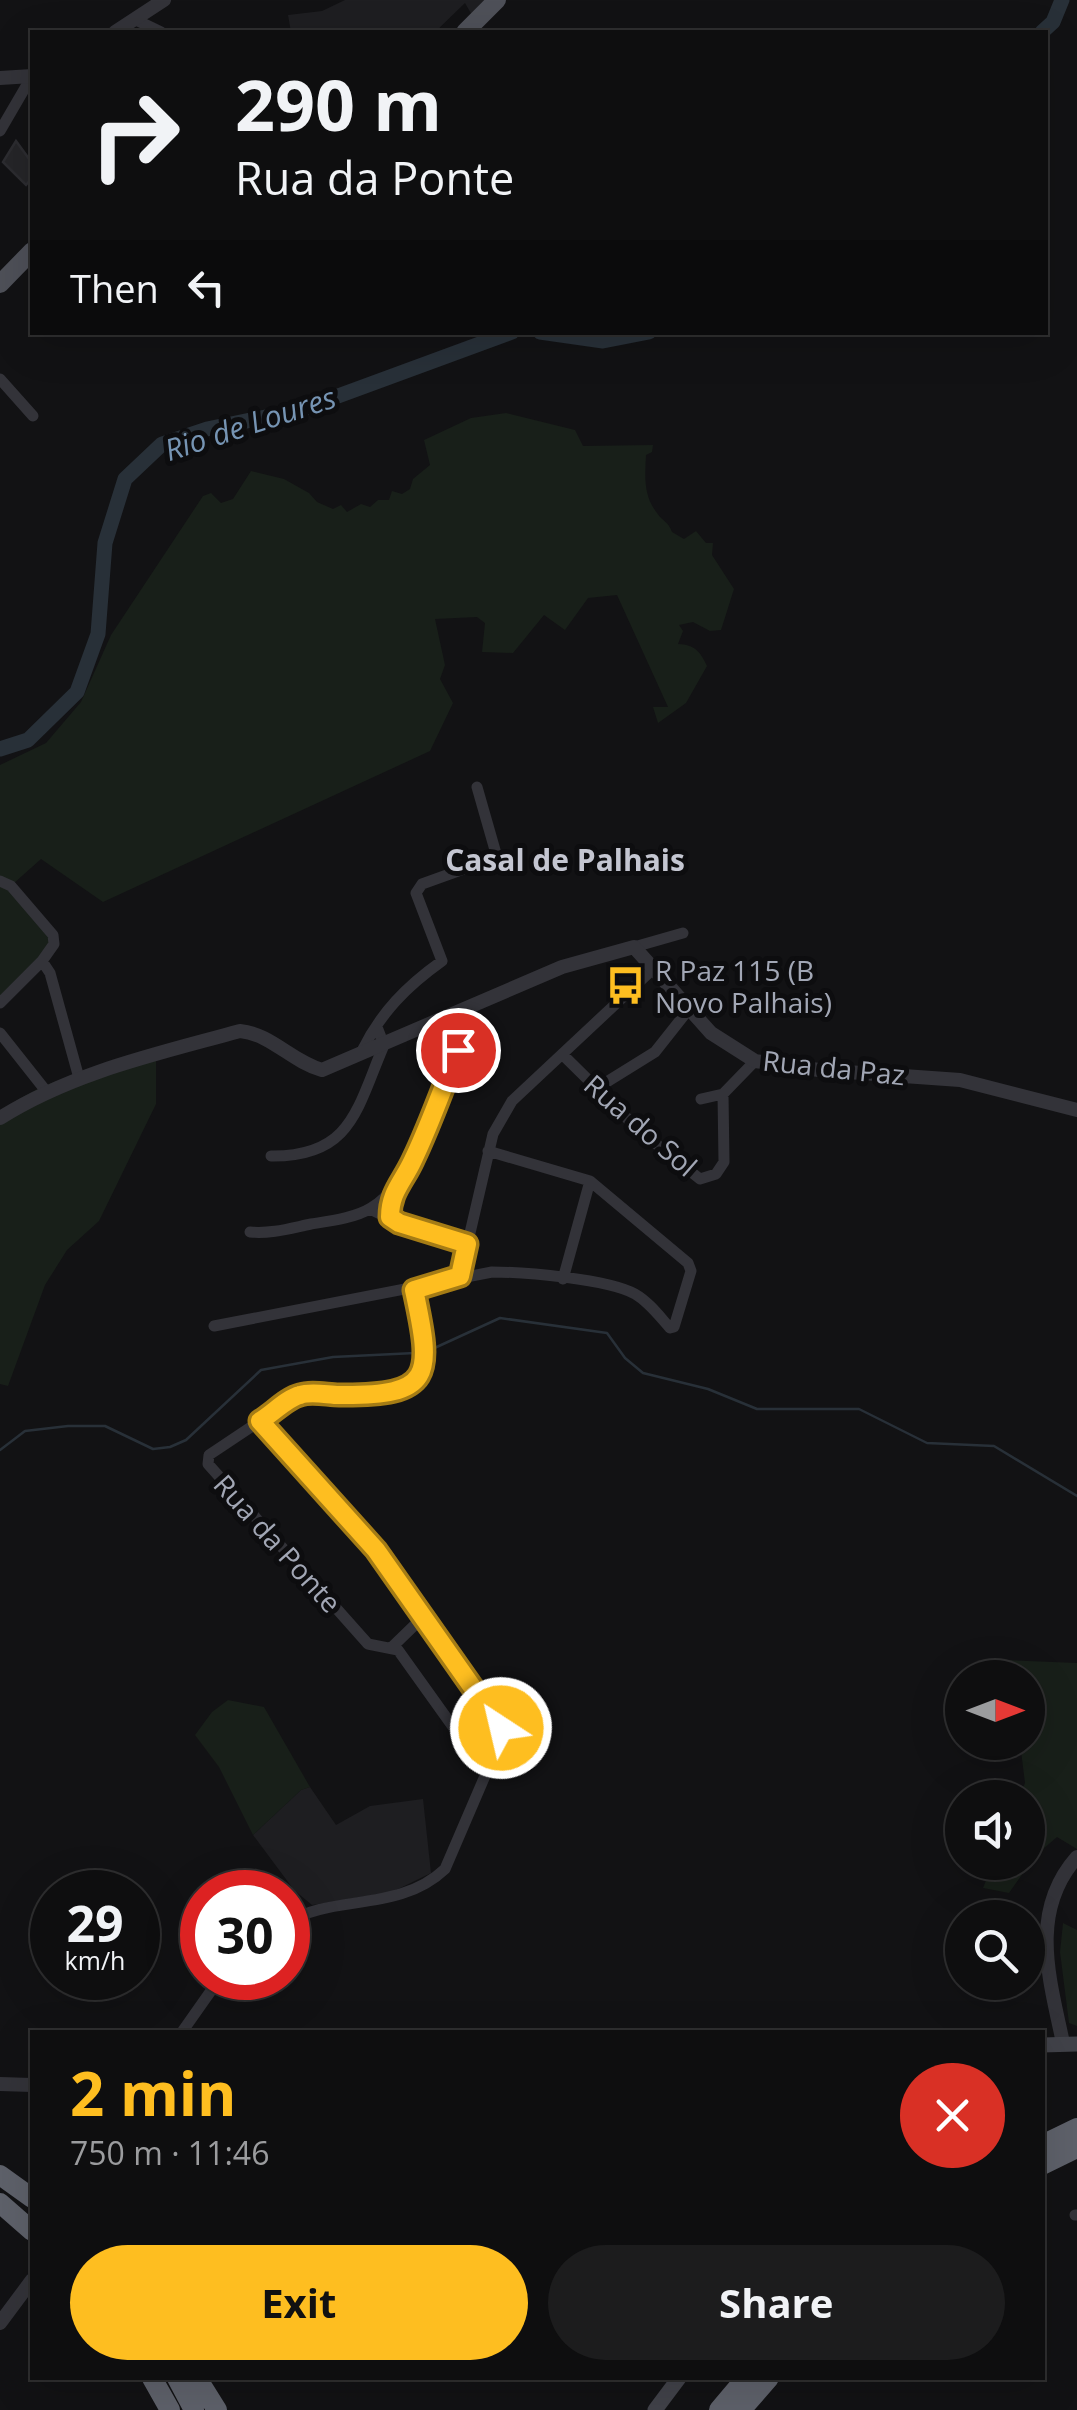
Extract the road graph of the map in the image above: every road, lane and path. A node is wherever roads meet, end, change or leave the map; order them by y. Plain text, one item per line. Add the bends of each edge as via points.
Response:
1 (164, 0) edge
2 (498, 0) edge
3 (134, 20) junction
4 (118, 30) edge
5 (156, 30) edge
6 (467, 30) edge
7 (30, 76) edge
8 (0, 78) edge
9 (30, 79) edge
10 (0, 131) edge
11 (30, 252) edge
12 (0, 284) edge
13 (0, 378) edge
14 (33, 416) dead end
15 (478, 787) dead end
16 (0, 881) edge
17 (683, 933) dead end
18 (634, 947) junction
19 (42, 961) junction
20 (653, 969) junction
21 (0, 1003) edge
22 (472, 1005) junction
23 (689, 1009) junction
24 (377, 1027) junction
25 (0, 1033) edge
26 (384, 1045) junction
27 (362, 1051) junction
28 (562, 1054) junction
29 (755, 1061) junction
30 (78, 1078) junction
31 (596, 1088) junction
32 (46, 1092) junction
33 (724, 1094) junction
34 (701, 1099) dead end
35 (1077, 1110) edge
36 (0, 1118) edge
37 (488, 1152) junction
38 (272, 1156) dead end
39 (590, 1181) junction
40 (393, 1190) junction
41 (370, 1209) junction
42 (390, 1217) junction
43 (250, 1232) dead end
44 (467, 1244) junction
45 (460, 1276) junction
46 (563, 1279) junction
47 (414, 1290) junction
48 (214, 1326) dead end
49 (260, 1421) junction
50 (423, 1617) junction
51 (392, 1647) junction
52 (486, 1773) junction
53 (1077, 1857) edge
54 (310, 1913) edge
55 (205, 2000) edge
56 (183, 2030) edge
57 (1070, 2044) edge
58 (1045, 2045) edge
59 (0, 2084) edge
60 (30, 2085) edge
61 (1077, 2128) edge
62 (1045, 2143) edge
63 (1077, 2148) edge
64 (1045, 2164) edge
65 (7, 2180) edge
66 (30, 2197) edge
67 (0, 2203) edge
68 (30, 2229) edge
69 (30, 2283) edge
70 (0, 2323) edge
71 (173, 2380) edge
72 (678, 2380) edge
73 (744, 2380) edge
74 (767, 2380) edge
75 (170, 2410) edge
76 (194, 2410) edge
77 (218, 2410) edge
78 (655, 2410) edge
79 (718, 2410) edge
80 (741, 2410) edge

1 - 3 street
2 - 6 main road
3 - 4 street
3 - 5 street
7 - 8 street
9 - 10 street
11 - 12 main road
13 - 14 street
15 - 24 street via 497,857 422,884 416,893 442,961 403,990
16 - 19 street via 53,935
17 - 18 street
18 - 20 street, Rua da Paz
18 - 22 street via 562,967
19 - 21 street
19 - 30 street
20 - 23 street, Rua da Paz
20 - 28 street
22 - 26 street
22 - 40 street via 412,1162
23 - 29 street, Rua da Paz
23 - 31 street via 655,1052
24 - 26 street
24 - 27 street
25 - 32 street
26 - 27 street
26 - 38 street via 344,1134 320,1150
27 - 30 street via 322,1070 301,1064 258,1033 240,1031
28 - 31 street, Rua do Sol
28 - 37 street via 512,1101
29 - 33 street
29 - 35 street, Rua da Paz via 960,1080
30 - 32 street
31 - 33 street, Rua do Sol via 700,1179 716,1174 724,1162
32 - 36 street
33 - 34 street
37 - 39 street
37 - 44 street
39 - 46 street
39 - 46 street via 691,1266 677,1320 670,1328 636,1294
40 - 41 street
40 - 42 street
41 - 42 street
41 - 43 street
42 - 44 street
44 - 45 street
45 - 46 street via 520,1272
45 - 47 street
47 - 48 street
47 - 49 street, Rua da Ponte via 419,1378 400,1392 299,1394
49 - 50 street via 376,1550
49 - 51 street, Rua da Ponte via 209,1454 208,1464 368,1644
50 - 51 street
50 - 52 street via 501,1728 502,1741
51 - 52 street, Rua da Ponte
52 - 54 street via 438,1876 383,1901
53 - 57 street via 1053,1895 1046,1927 1046,1959
55 - 56 street
57 - 58 main road
59 - 60 street
61 - 62 highway
63 - 64 highway
65 - 66 highway
67 - 68 highway
69 - 70 street
71 - 75 highway
71 - 76 highway
71 - 77 highway
72 - 78 main road
73 - 79 highway
74 - 80 highway

